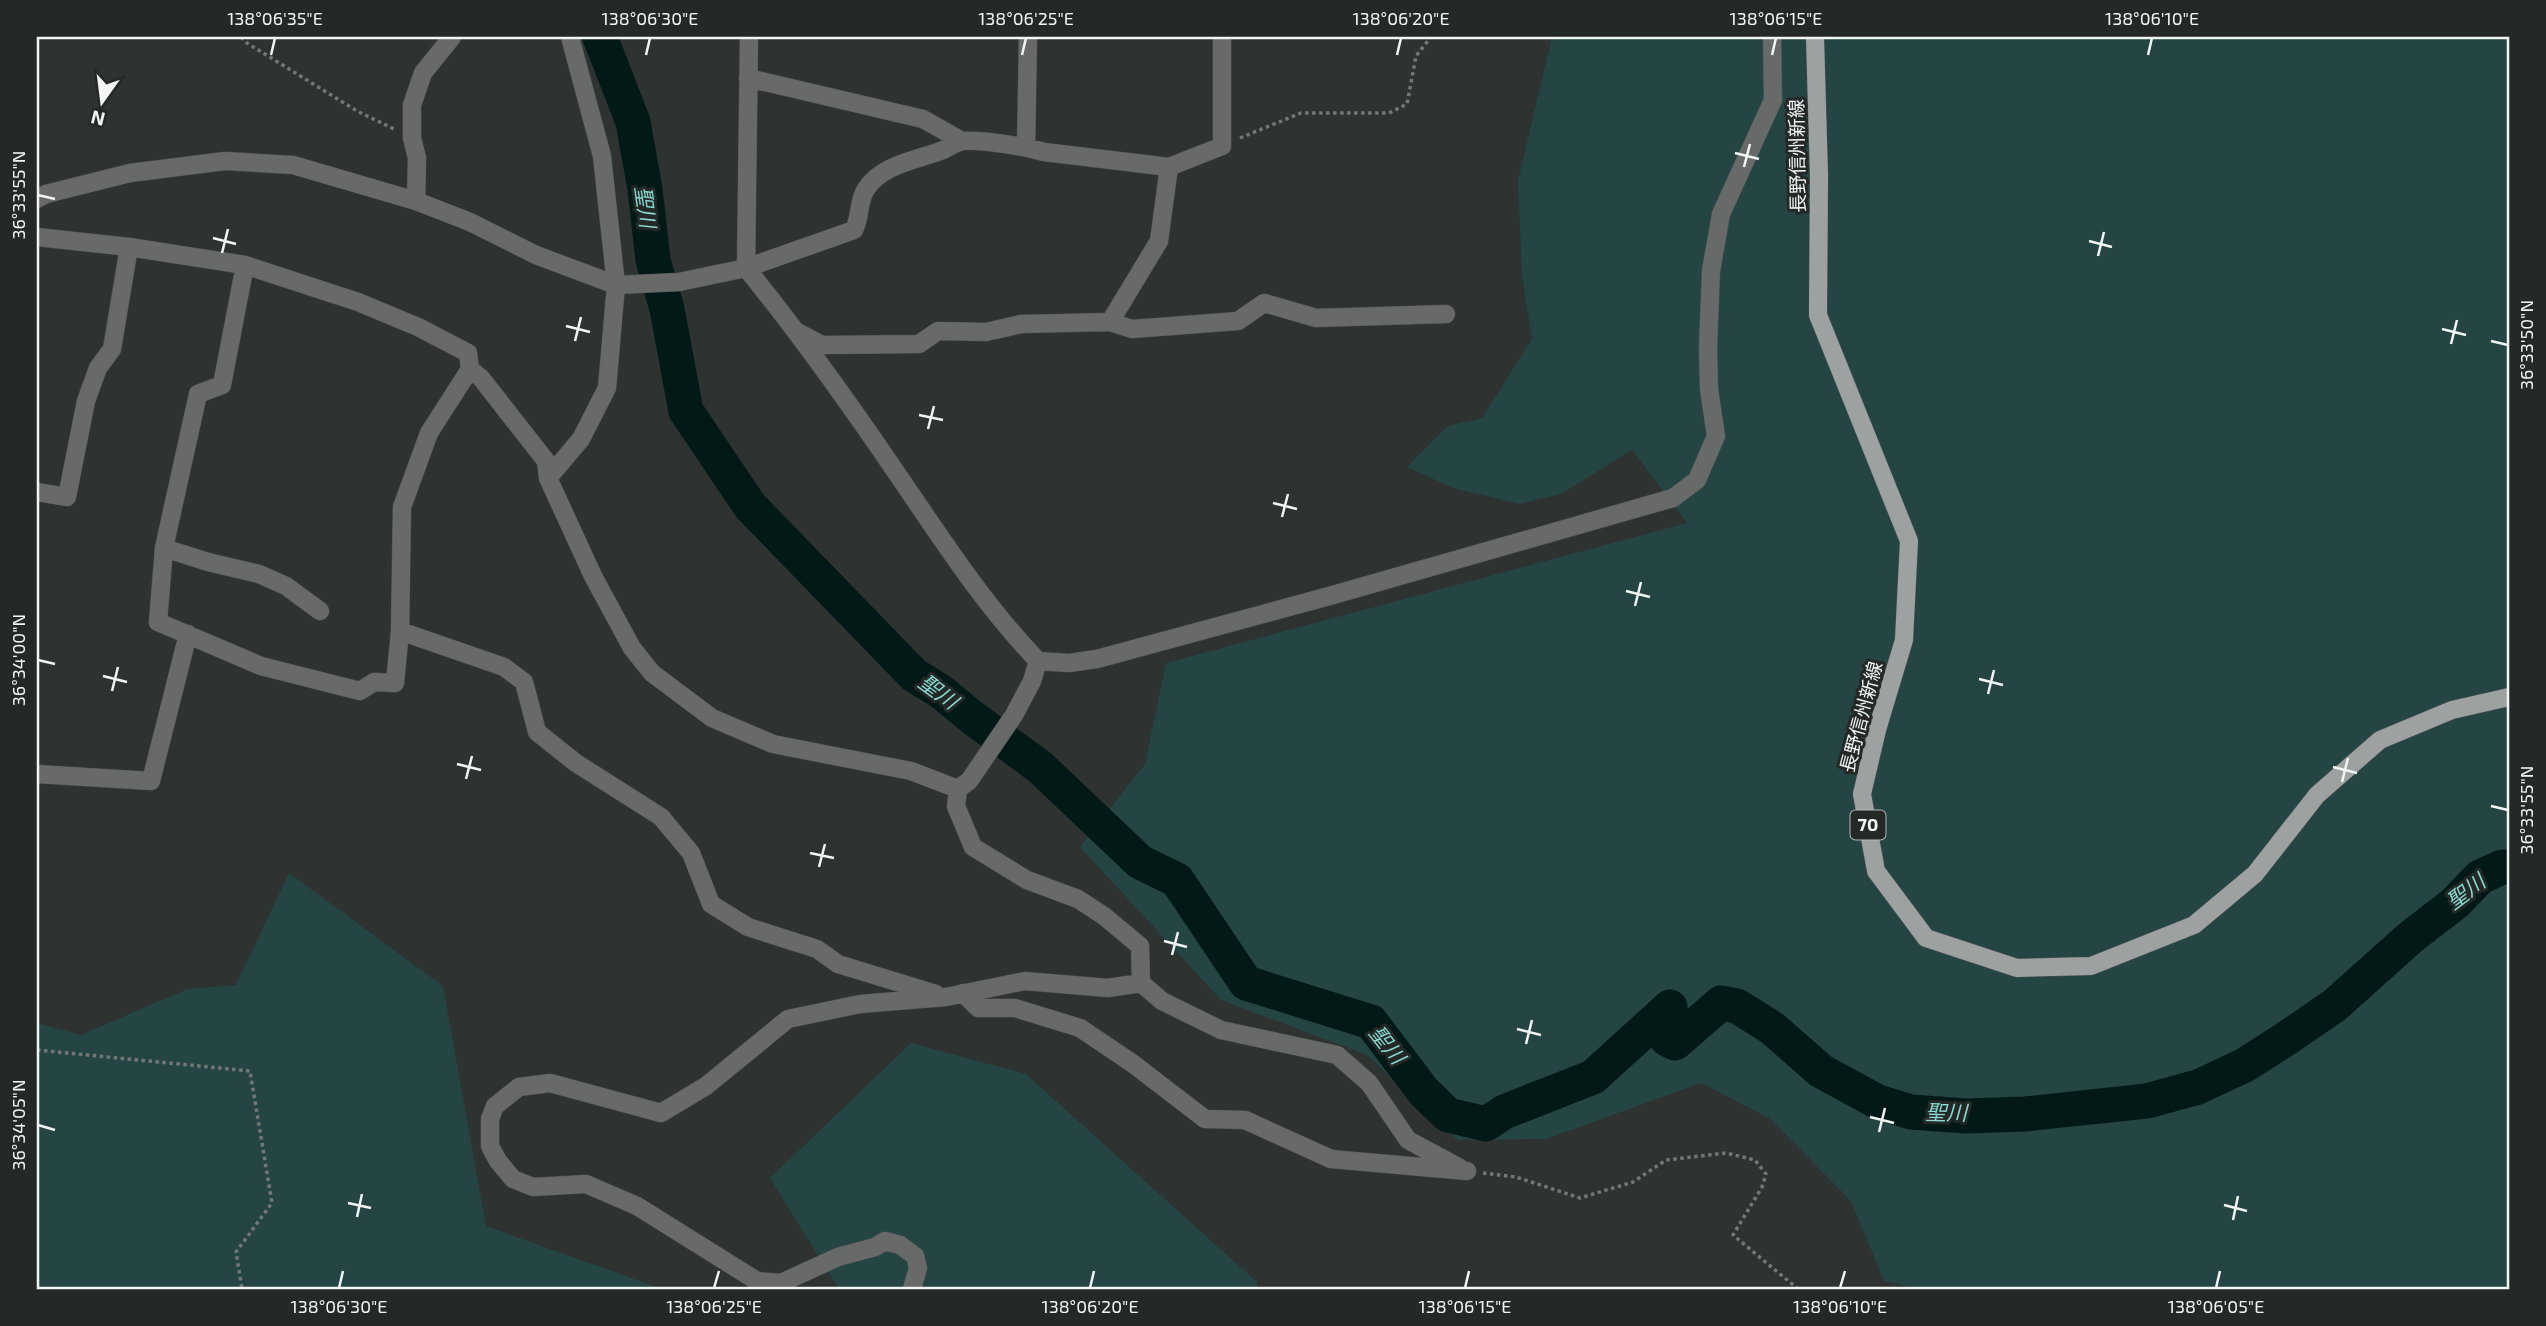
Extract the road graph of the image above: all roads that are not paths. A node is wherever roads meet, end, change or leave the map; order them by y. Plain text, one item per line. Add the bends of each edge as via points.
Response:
1 (452, 37) edge
2 (570, 37) edge
3 (748, 37) edge
4 (1028, 37) edge
5 (1223, 37) edge
6 (1772, 37) edge
7 (1815, 37) edge
8 (748, 78) junction
9 (962, 141) junction
10 (1026, 147) junction
11 (1169, 167) junction
12 (37, 199) edge
13 (416, 201) junction
14 (37, 237) edge
15 (129, 247) junction
16 (245, 265) junction
17 (746, 268) junction
18 (616, 285) junction
19 (1446, 314) dead end
20 (1110, 322) junction
21 (799, 333) junction
22 (471, 369) junction
23 (548, 478) junction
24 (37, 492) edge
25 (164, 548) junction
26 (320, 611) dead end
27 (400, 631) junction
28 (188, 634) junction
29 (1038, 661) junction
30 (2509, 697) edge
31 (37, 774) edge
32 (958, 789) junction
33 (1141, 983) junction
34 (955, 995) junction
35 (912, 1289) edge

1 - 13 street via 423,73 412,105
2 - 18 street via 602,156
3 - 8 street
4 - 10 street
5 - 11 street via 1222,146
6 - 29 street via 1773,100 1721,214 1711,271 1709,389 1716,436 1697,481 1673,498 1333,595 1097,659
7 - 30 main road, 長野信州新線 / 70 via 1818,315 1909,541 1904,640 1862,794 1876,871 1926,938 2017,968 2091,966 2194,925 2255,874 2317,794 2380,740 2452,710
8 - 9 street via 923,119
8 - 17 street
9 - 10 street
9 - 17 street via 892,167 874,180 861,200 854,230
10 - 11 street
11 - 20 street via 1159,241
12 - 13 street via 130,173 225,161 293,164
13 - 18 street
14 - 15 street
15 - 16 street
15 - 24 street via 112,349 98,368 86,401 67,497
16 - 22 street via 418,327 468,353
16 - 25 street via 222,385 198,394
17 - 18 street via 679,282
17 - 21 street
18 - 23 street via 607,388 581,439
19 - 20 street via 1316,318 1264,303 1238,321 1132,329
20 - 21 street via 1021,324 986,332 938,331 919,344 896,345 822,345
21 - 29 street via 948,548 1011,633
22 - 23 street via 546,461
22 - 27 street via 429,433 402,507
23 - 32 street via 632,649 652,673 702,711 773,744 911,771
25 - 26 street via 259,574 286,586
25 - 28 street via 158,622
27 - 28 street via 395,682 374,682 360,691 261,666
27 - 34 street via 504,667 524,682 537,732 576,763 661,817 691,853 711,904 748,927 817,950 838,964
28 - 31 street via 151,780
29 - 32 street via 1014,715 969,781
32 - 33 street via 956,806 973,847 1027,880 1078,899 1104,916 1140,946
33 - 34 street via 1108,988 1025,981
33 - 34 street via 1162,1001 1221,1030 1337,1055 1368,1083 1408,1140 1467,1171 1331,1159 1245,1120 1205,1119 1080,1028 1015,1008 978,1008
34 - 35 street via 860,1004 788,1019 706,1086 661,1113 550,1083 519,1087 495,1106 490,1119 490,1146 513,1179 533,1187 586,1184 637,1206 757,1281 780,1283 885,1241 915,1256 918,1268

